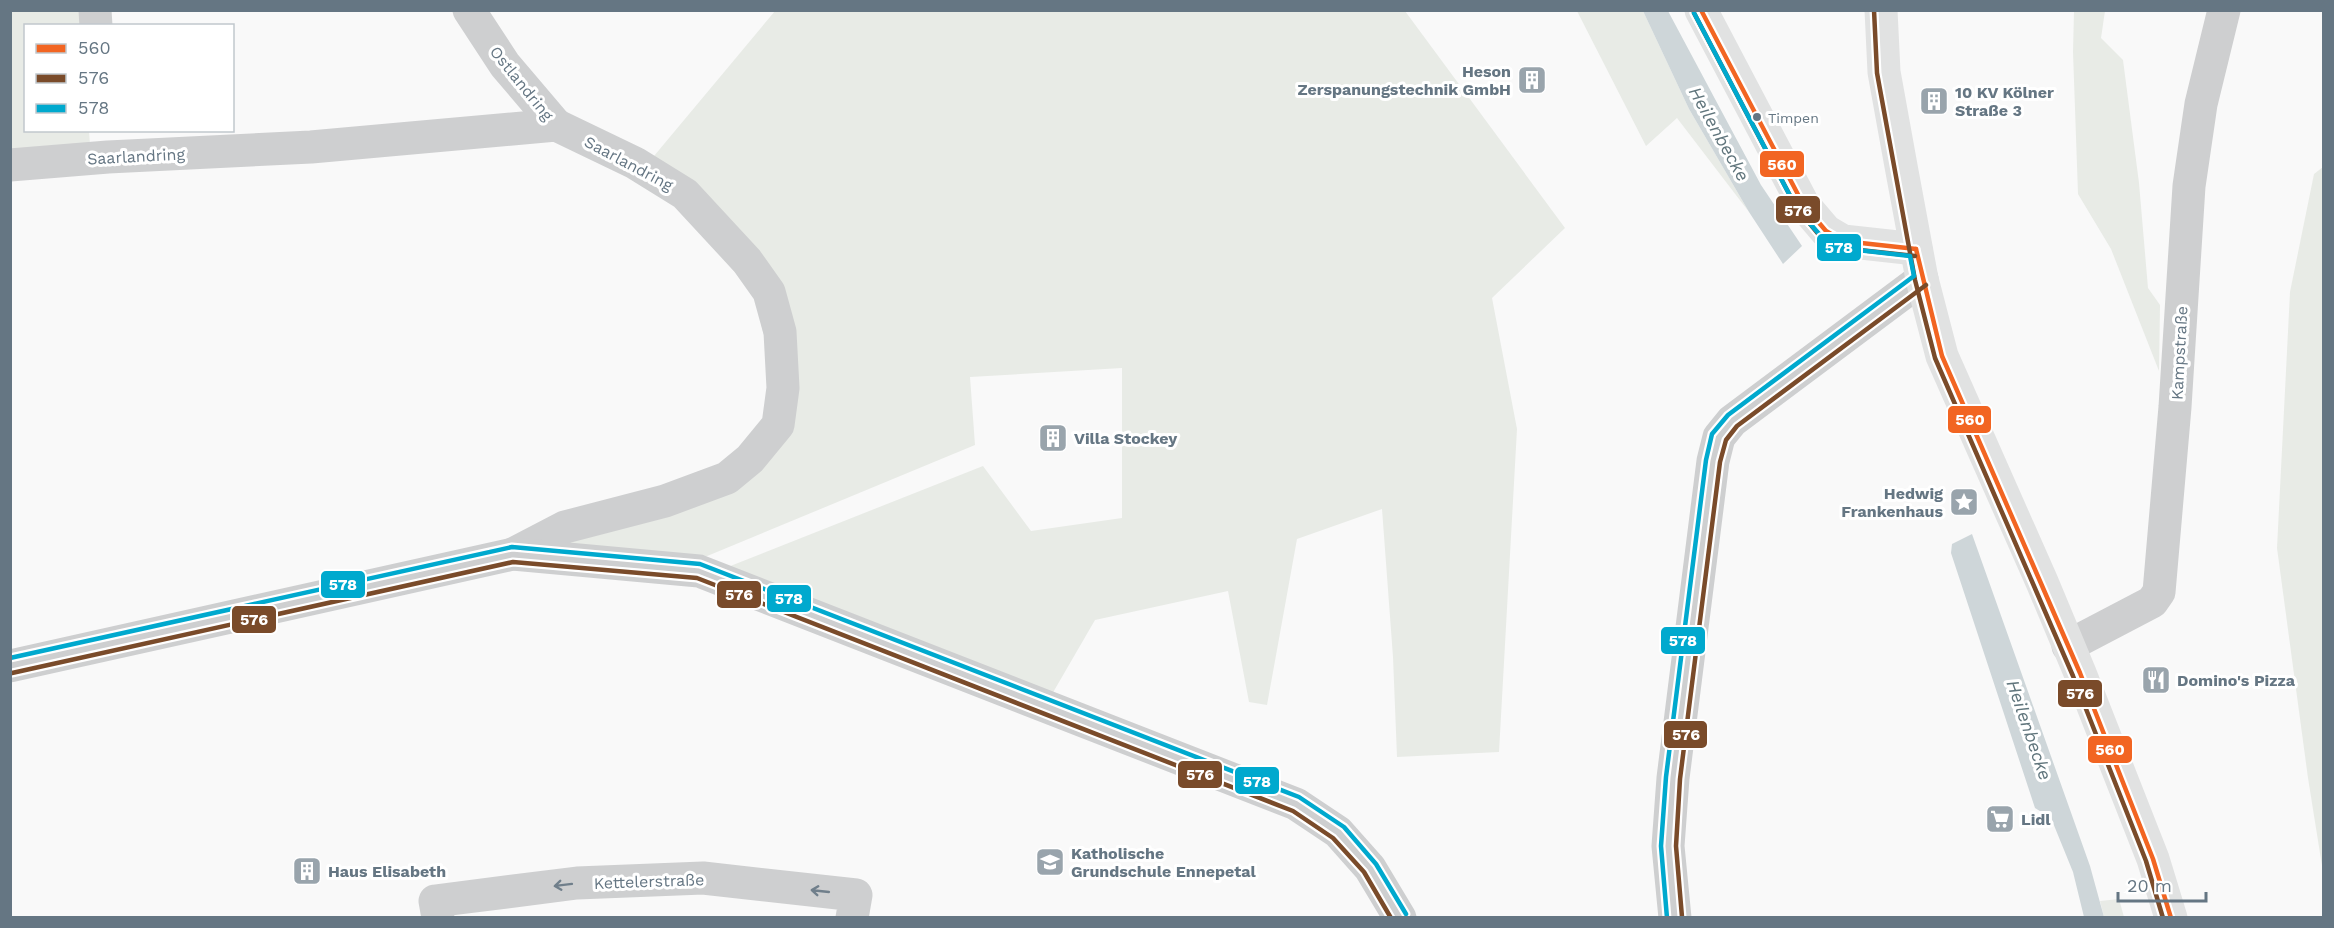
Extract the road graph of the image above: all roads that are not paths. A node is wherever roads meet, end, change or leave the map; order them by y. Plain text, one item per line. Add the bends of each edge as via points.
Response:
1 (469, 10) edge
2 (1701, 10) edge
3 (1881, 10) edge
4 (2223, 10) edge
5 (556, 125) junction
6 (107, 144) edge
7 (10, 165) edge
8 (1919, 264) junction
9 (513, 554) junction
10 (2068, 646) junction
11 (10, 666) edge
12 (438, 918) edge
13 (852, 918) edge
14 (1400, 918) edge
15 (1675, 918) edge
16 (2171, 918) edge

1 - 5 street, Ostlandring via 505,65
2 - 8 main road via 1803,204 1826,231 1843,241
3 - 8 main road via 1884,72
4 - 10 street, Kampstraße via 2201,104 2189,186 2159,592 2152,602
5 - 6 street, Saarlandring via 311,147
5 - 9 street, Saarlandring via 635,163 685,194 747,261 769,292 780,332 783,388 778,425 750,459 727,478 664,501 565,527
6 - 7 street, Saarlandring
8 - 10 main road via 1942,356
8 - 15 street via 1732,421 1719,437 1673,778 1668,846
9 - 11 street
9 - 14 street via 699,571 1296,804 1338,832 1370,868
10 - 16 main road via 2153,859
13 -> 12 street, Kettelerstraße via 856,895 703,878 577,883 435,902

